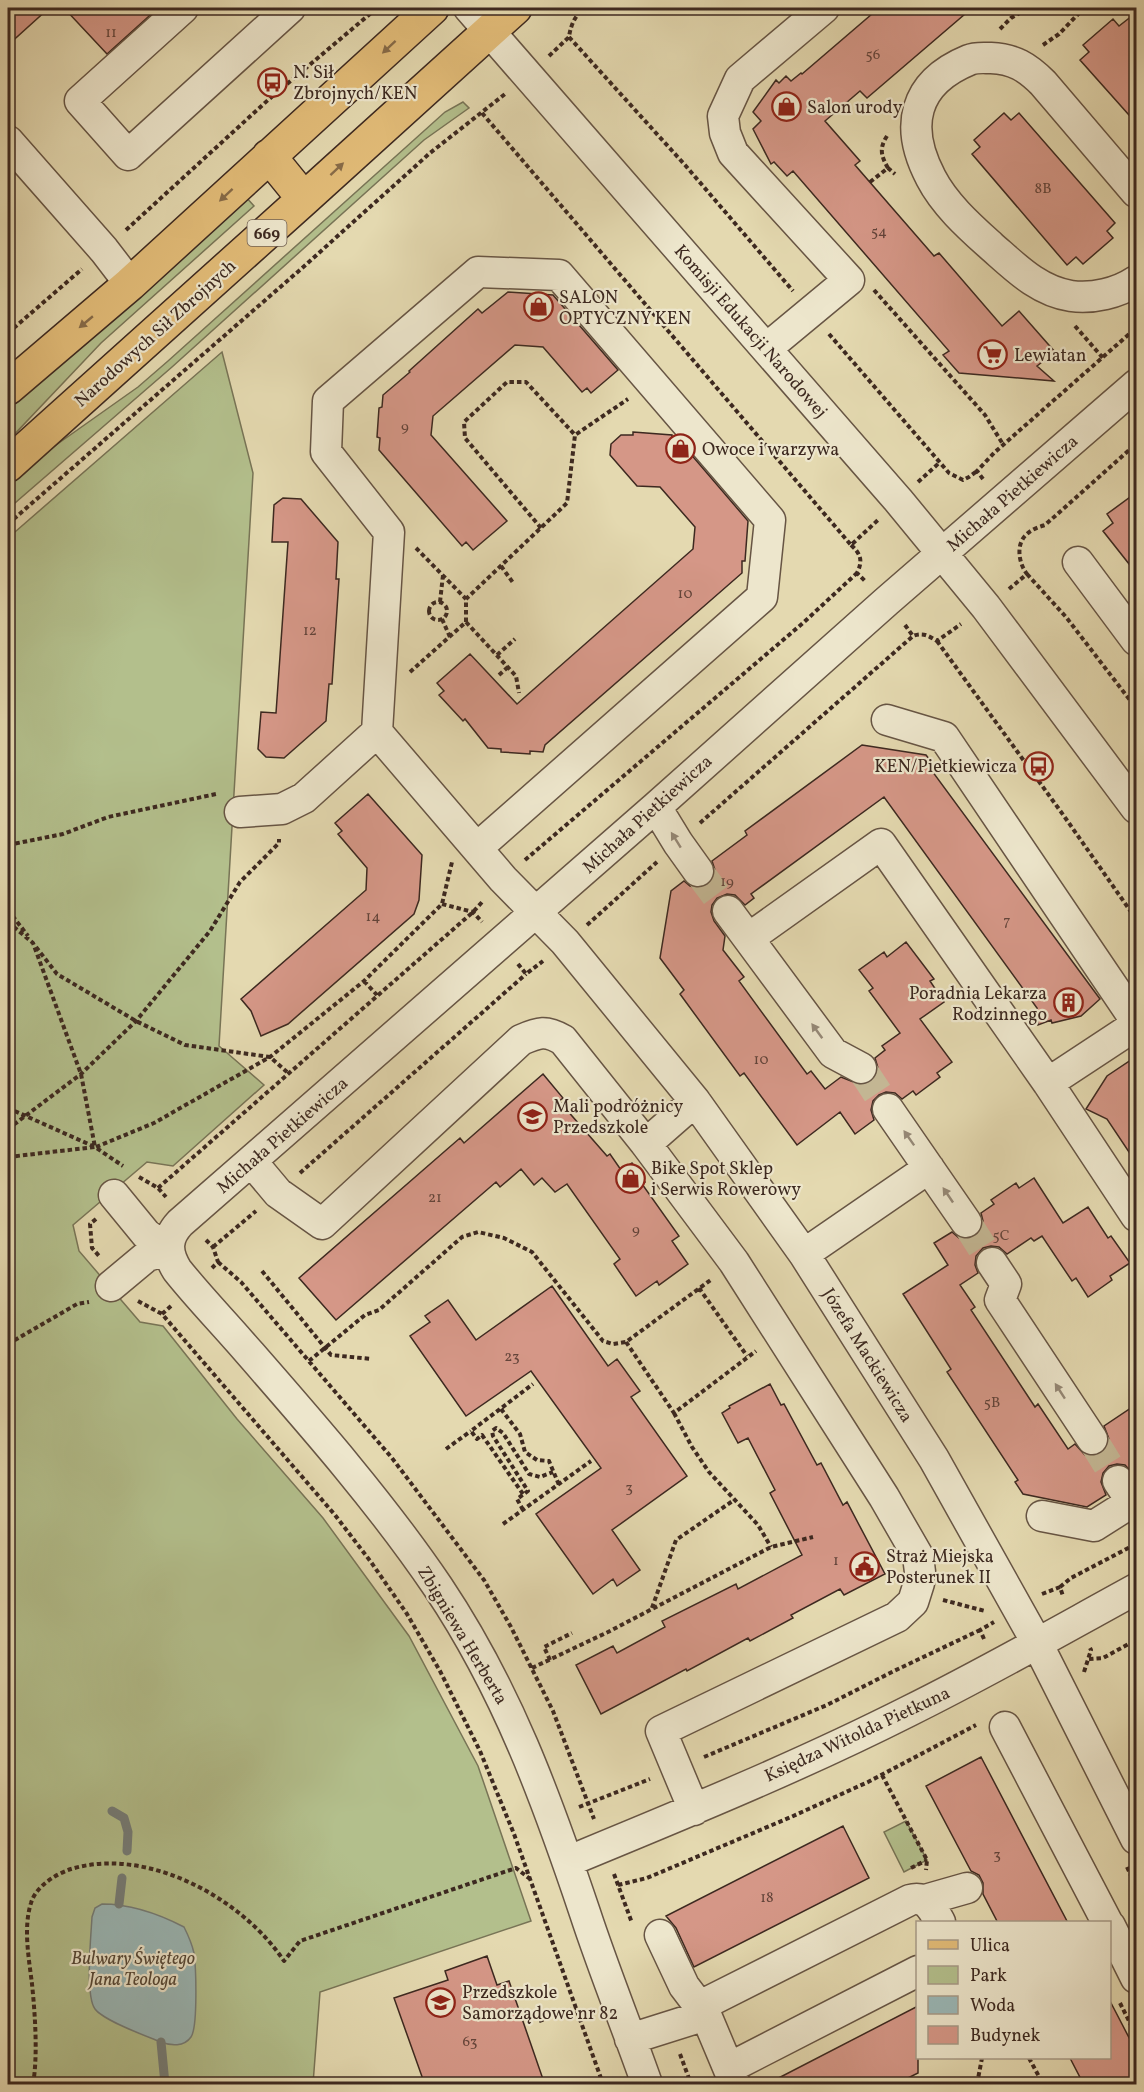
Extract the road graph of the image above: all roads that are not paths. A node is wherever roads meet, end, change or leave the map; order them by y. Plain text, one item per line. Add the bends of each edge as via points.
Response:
1 (183, 8) edge
2 (290, 8) edge
3 (432, 8) edge
4 (515, 8) edge
5 (824, 8) edge
6 (479, 19) edge
7 (8, 141) edge
8 (269, 156) junction
9 (1137, 192) edge
10 (304, 199) junction
11 (1137, 281) edge
12 (130, 284) junction
13 (766, 348) junction
14 (1137, 385) edge
15 (8, 388) edge
16 (8, 465) edge
17 (941, 554) junction
18 (1078, 562) dead end
19 (1137, 640) edge
20 (887, 720) dead end
21 (377, 732) junction
22 (1135, 803) edge
23 (656, 807) junction
24 (245, 812) road end
25 (468, 839) junction
26 (699, 871) tunnel mouth
27 (536, 911) junction
28 (728, 911) tunnel mouth
29 (749, 938) junction
30 (1137, 1023) edge
31 (861, 1068) tunnel mouth
32 (1048, 1083) junction
33 (695, 1101) junction
34 (888, 1109) tunnel mouth
35 (645, 1144) junction
36 (252, 1162) junction
37 (929, 1168) junction
38 (114, 1195) dead end
39 (1137, 1215) edge
40 (966, 1222) tunnel mouth
41 (168, 1250) junction
42 (804, 1254) junction
43 (992, 1263) tunnel mouth
44 (104, 1293) road end
45 (1092, 1439) tunnel mouth
46 (1131, 1498) edge
47 (1042, 1516) dead end
48 (1137, 1589) edge
49 (1037, 1643) junction
50 (1005, 1727) dead end
51 (694, 1810) junction
52 (1137, 1839) edge
53 (568, 1861) junction
54 (967, 1888) dead end
55 (933, 1911) edge
56 (1106, 1921) edge
57 (1111, 1934) edge
58 (660, 1935) dead end
59 (916, 1972) edge
60 (1126, 1986) edge
61 (703, 2010) junction
62 (630, 2039) junction
63 (732, 2076) edge
64 (647, 2085) edge

1 - 2 street via 80,100 128,155
3 -> 8 main road
4 - 6 main road, Narodowych Sił Zbrojnych / 669
5 - 13 street via 740,79 723,116 733,153 849,279
10 -> 6 main road, Narodowych Sił Zbrojnych / 669
6 - 13 street, Komisji Edukacji Narodowej
7 - 12 street
8 - 10 main road
8 -> 12 main road
9 - 11 street via 1043,83 1009,60 975,58 953,67 928,88 919,106 919,146 931,179 952,207 1024,276 1072,296 1103,295
10 - 16 main road, Narodowych Sił Zbrojnych / 669
12 -> 15 main road
13 - 17 street, Komisji Edukacji Narodowej
14 - 17 street, Michała Pietkiewicza
17 - 22 street, Komisji Edukacji Narodowej
17 - 23 street, Michała Pietkiewicza
18 - 19 street
20 - 30 street via 944,737
21 - 24 street via 304,798 282,809
21 - 25 street, Józefa Mackiewicza
21 - 25 street via 389,532 326,452 328,401 478,272 559,275 770,520 762,597
26 -> 23 street
23 - 27 street, Michała Pietkiewicza
25 - 27 street, Józefa Mackiewicza
27 - 33 street, Józefa Mackiewicza
27 - 36 street, Michała Pietkiewicza
28 - 29 street
31 -> 29 street via 833,1053
29 - 32 street via 881,844
30 - 32 street
32 - 39 street
33 - 35 street
33 - 42 street, Józefa Mackiewicza
37 -> 34 street
35 - 36 street via 563,1040 551,1033 537,1033 521,1040 322,1224 278,1192
35 - 51 street via 734,1262 782,1336 884,1497 918,1556 920,1572 913,1602 897,1617 661,1731
36 - 41 street, Michała Pietkiewicza via 173,1230
40 -> 37 street
37 - 42 street
38 - 41 street via 146,1234
41 - 44 street via 147,1256
41 - 53 street, Zbigniewa Herberta via 177,1270 382,1508 438,1588 508,1708
42 - 49 street, Józefa Mackiewicza via 934,1459
45 -> 43 street via 1000,1300 1006,1284
46 - 47 street via 1094,1526
48 - 49 street, Księdza Witolda Pietkuna
49 - 51 street, Księdza Witolda Pietkuna via 898,1717
49 - 52 street, Józefa Mackiewicza
50 - 56 street
51 - 53 street, Księdza Witolda Pietkuna
53 - 62 street, Zbigniewa Herberta
54 - 55 street
55 - 61 street via 916,1898 910,1900
57 - 60 street
58 - 61 street via 684,1986
59 - 63 street
61 - 62 street
61 - 63 street
62 - 64 street, Zbigniewa Herberta

